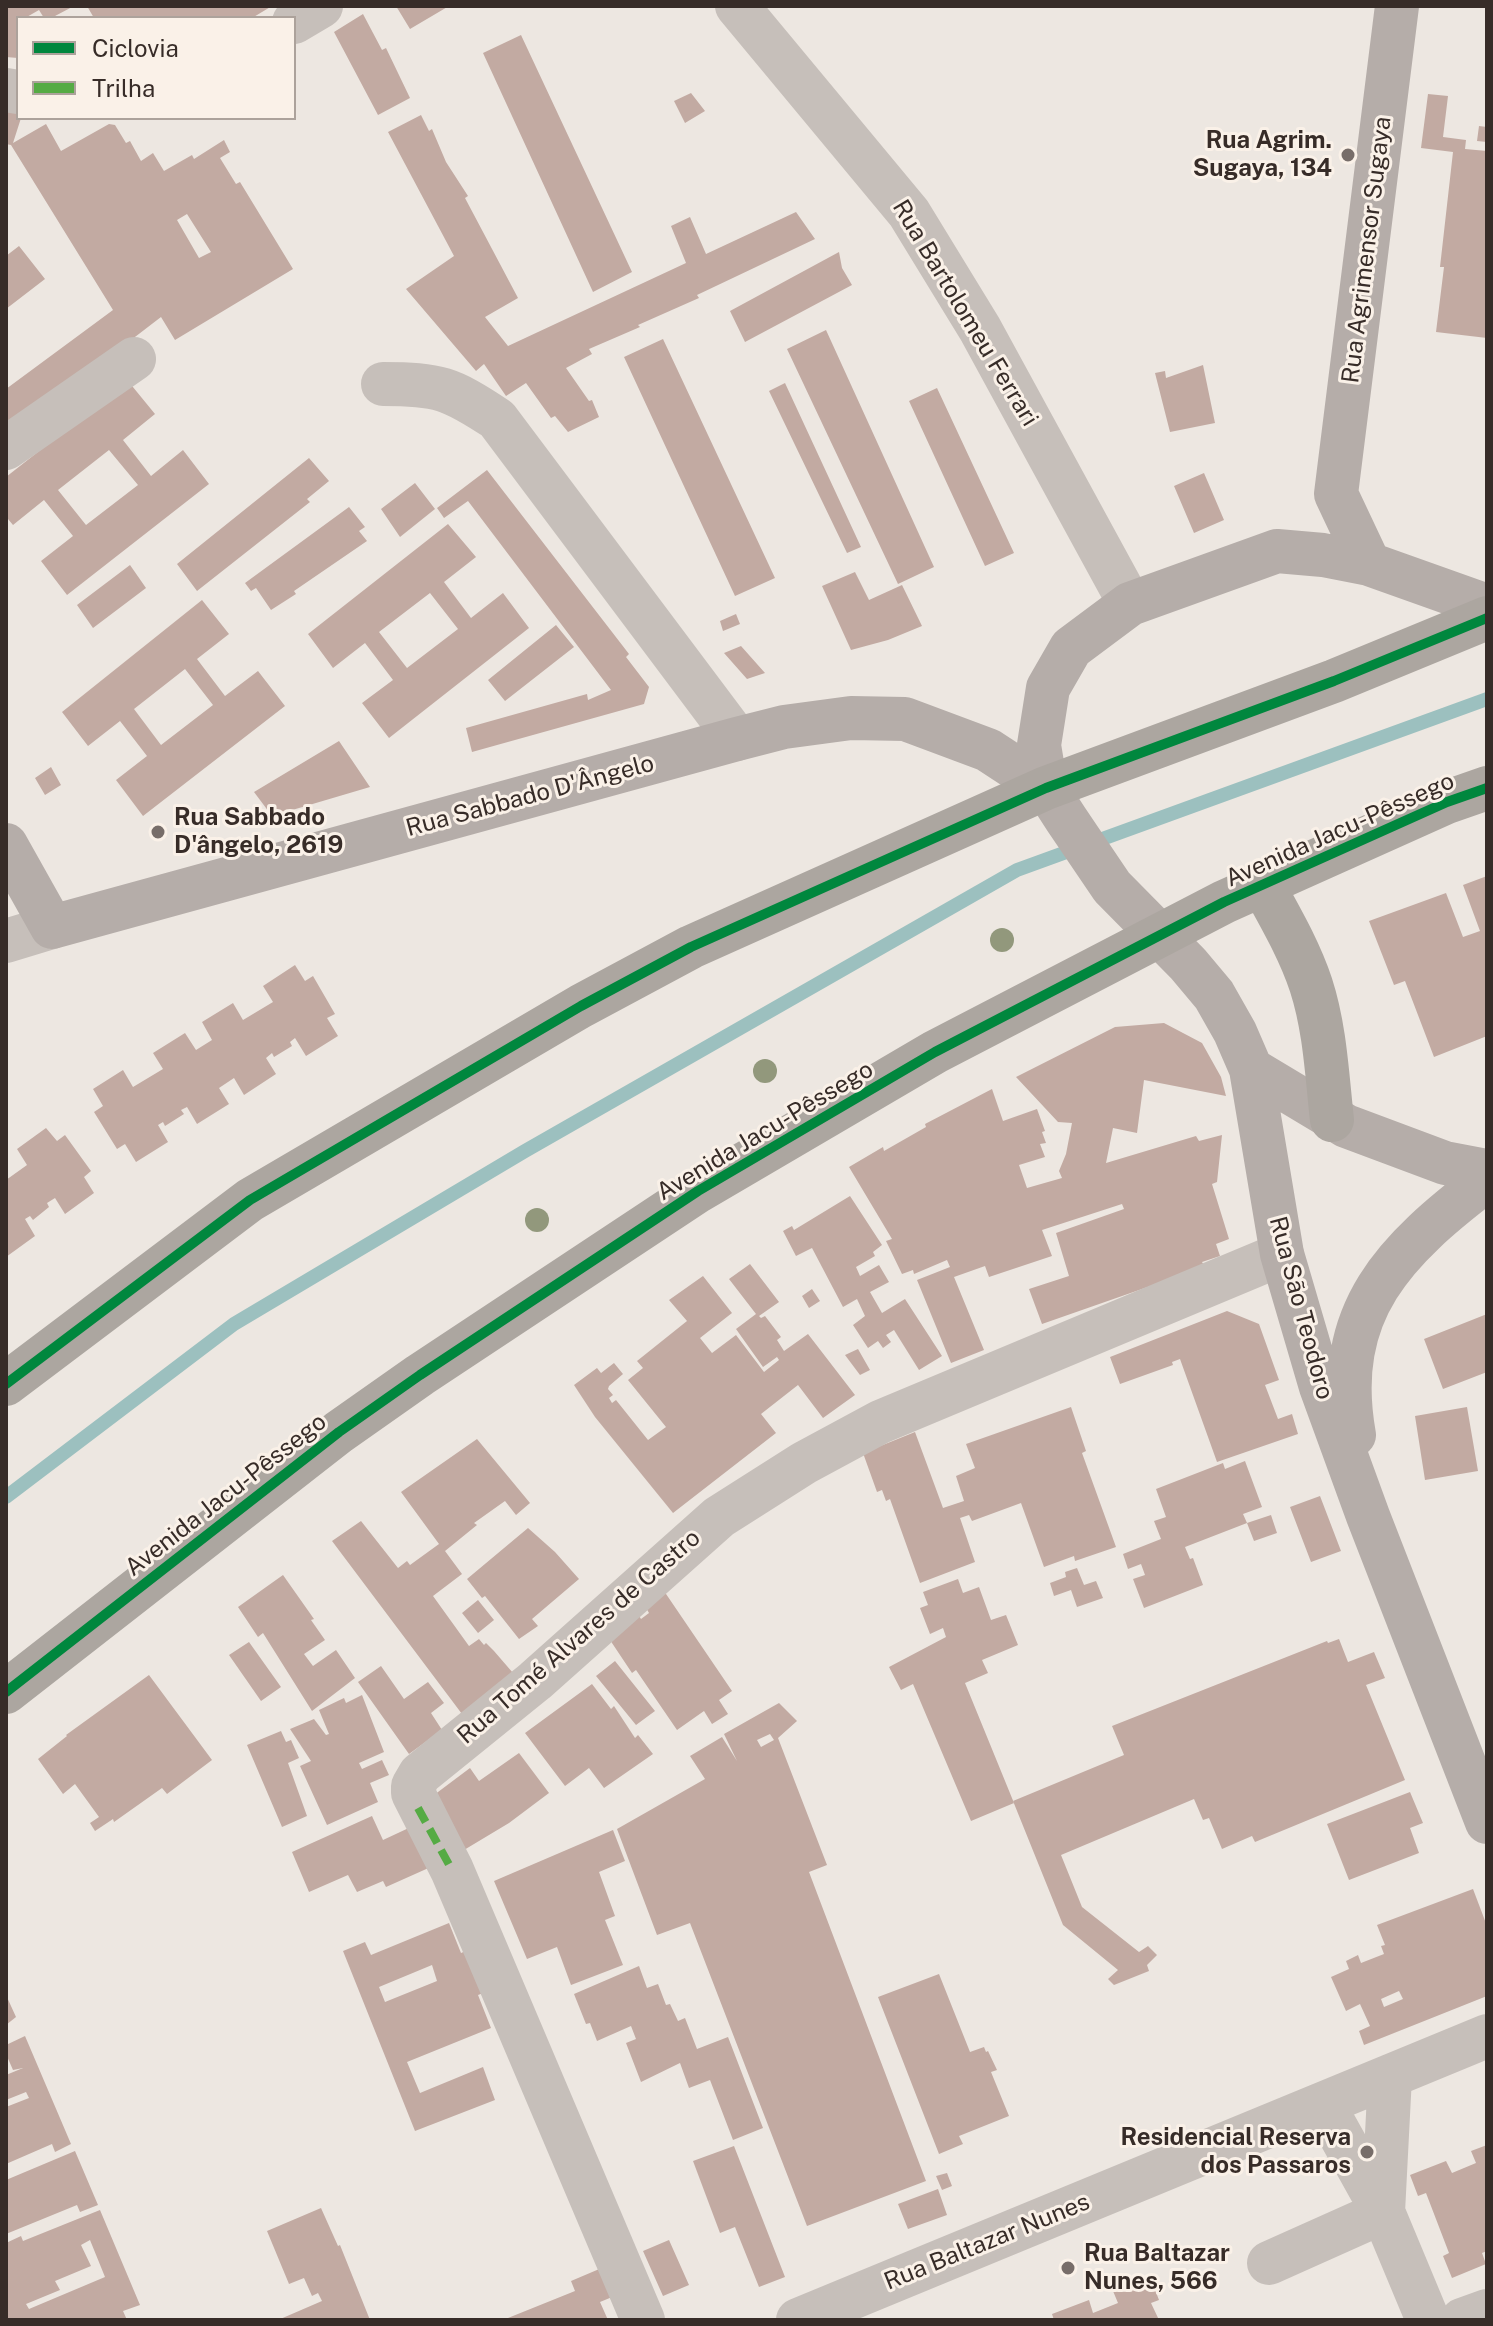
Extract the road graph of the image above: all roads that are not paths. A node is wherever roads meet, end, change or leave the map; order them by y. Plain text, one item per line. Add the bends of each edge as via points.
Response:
1 (321, 6) edge
2 (737, 6) edge
3 (1397, 6) edge
4 (296, 21) edge
5 (134, 359) dead end
6 (383, 384) dead end
7 (6, 448) edge
8 (1336, 494) junction
9 (1277, 551) junction
10 (1369, 564) junction
11 (1130, 604) junction
12 (1487, 606) edge
13 (1487, 618) edge
14 (737, 739) junction
15 (1487, 788) edge
16 (1056, 804) junction
17 (6, 845) edge
18 (1262, 884) junction
19 (52, 927) junction
20 (1161, 936) junction
21 (6, 941) edge
22 (1251, 1069) junction
23 (1332, 1120) junction
24 (1487, 1171) edge
25 (1487, 1180) edge
26 (1282, 1254) junction
27 (6, 1384) edge
28 (1368, 1516) junction
29 (6, 1692) edge
30 (1487, 1822) edge
31 (1487, 2036) edge
32 (1390, 2076) junction
33 (1323, 2104) junction
34 (1383, 2212) junction
35 (1269, 2263) dead end
36 (1487, 2311) edge
37 (643, 2320) edge
38 (798, 2320) edge
39 (1428, 2320) edge
40 (1462, 2320) edge

1 - 4 street
2 - 11 street, Rua Bartolomeu Ferrari via 909,213 980,329
3 - 8 main road, Rua Agrimensor Sugaya
5 - 7 street
6 - 14 street via 426,384 460,395 497,419
8 - 9 main road
8 - 10 main road
9 - 10 main road
9 - 11 main road
10 - 12 main road
11 - 16 main road via 1071,648 1048,688 1039,745
13 - 16 highway
14 - 16 main road, Rua Sabbado D'Ângelo via 851,718 905,719 988,750
14 - 19 main road, Rua Sabbado D'Ângelo
15 - 18 highway, Avenida Jacu-Pêssego
16 - 20 main road, Rua São Teodoro via 1112,887
16 - 27 highway via 691,947 581,1006 250,1200
17 - 19 main road
18 - 20 highway, Avenida Jacu-Pêssego
18 - 23 highway via 1312,987
19 - 21 street, Rua Sabbado D'Ângelo
20 - 22 main road, Rua São Teodoro via 1214,995
20 - 29 highway, Avenida Jacu-Pêssego via 935,1052 685,1200 339,1432
22 - 23 main road
22 - 26 main road, Rua São Teodoro
23 - 24 main road via 1445,1163
25 - 28 main road via 1396,1259 1369,1298 1352,1348 1348,1403
26 - 28 main road, Rua São Teodoro via 1321,1387
26 - 37 street, Rua Tomé Alvares de Castro via 880,1422 804,1463 719,1517 535,1681 420,1774 413,1786 418,1808 452,1870
28 - 30 main road, Rua São Teodoro
31 - 32 street, Rua Baltazar Nunes
32 - 33 street, Rua Baltazar Nunes
32 - 34 street
33 - 34 street
33 - 38 street, Rua Baltazar Nunes
34 - 35 street
34 - 39 street
36 - 40 street

